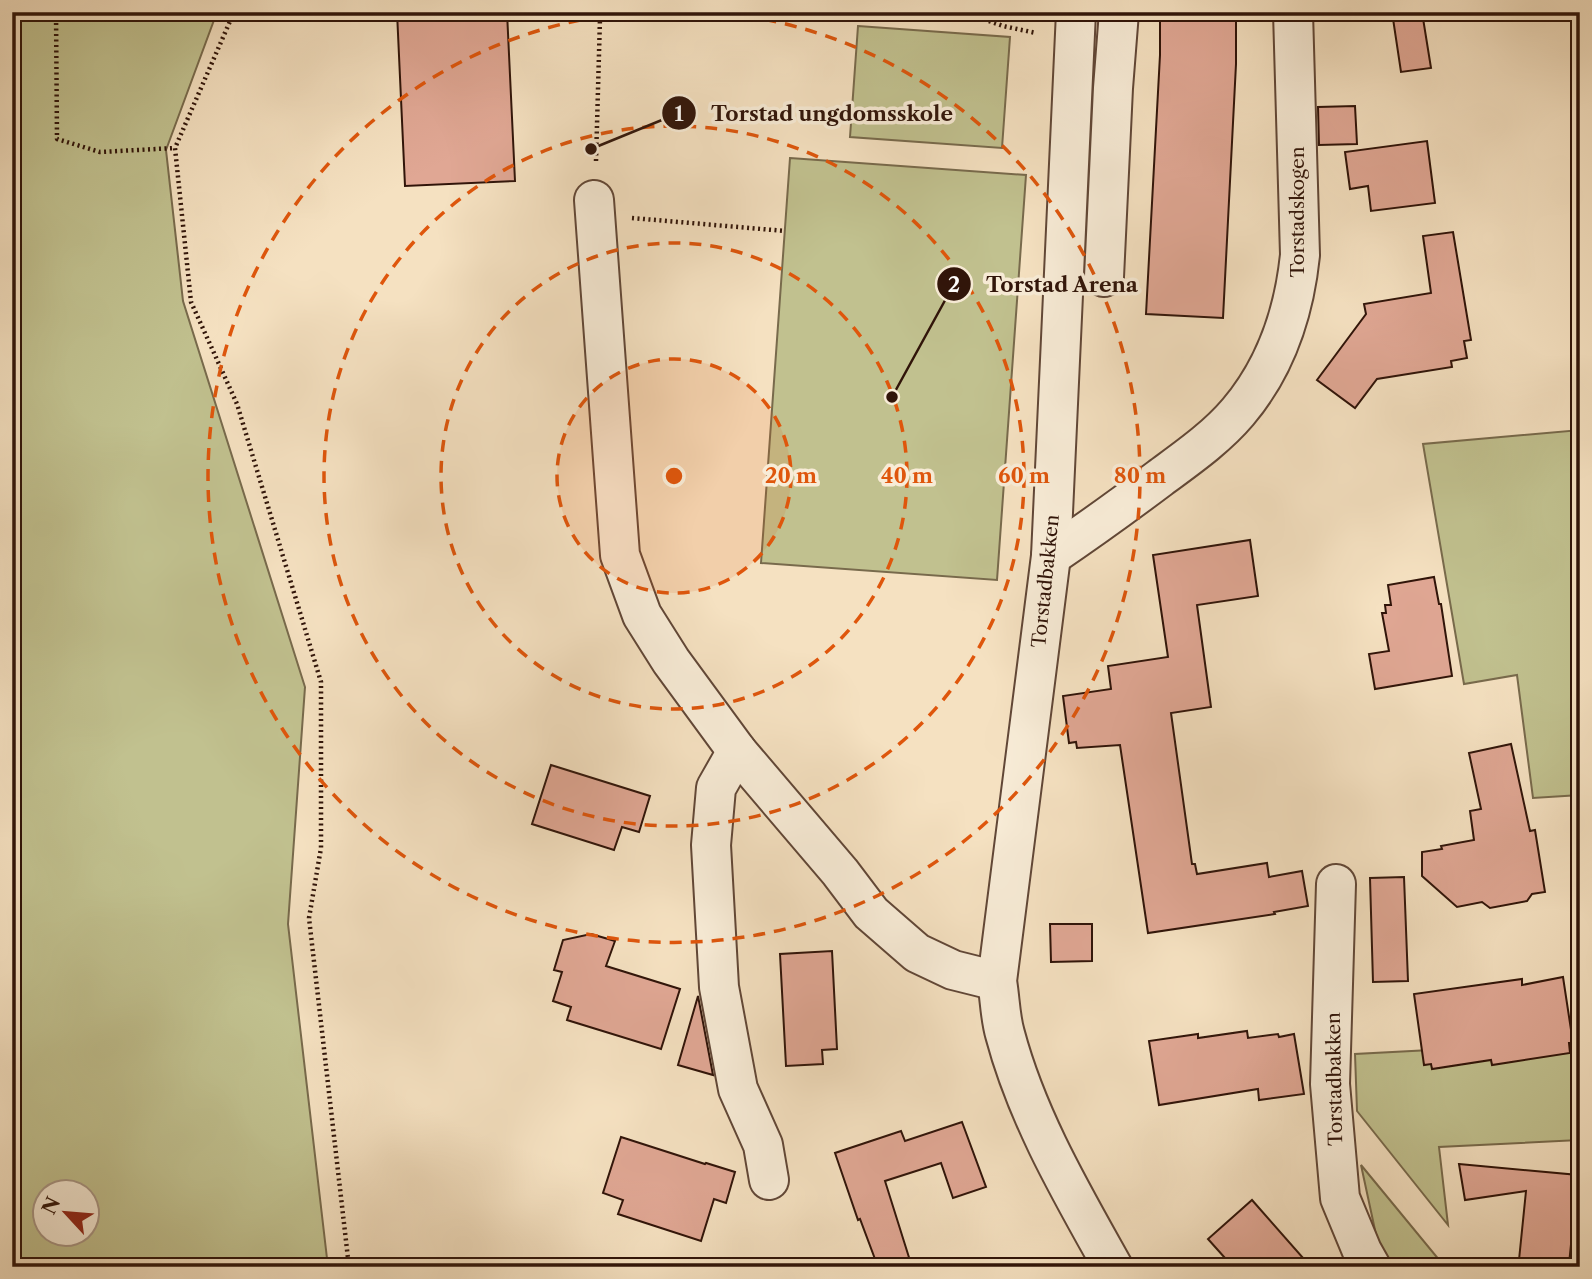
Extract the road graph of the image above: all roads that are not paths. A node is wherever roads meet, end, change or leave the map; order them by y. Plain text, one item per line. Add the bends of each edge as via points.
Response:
1 (1119, 12) edge
2 (1293, 12) edge
3 (1075, 27) edge
4 (595, 207) road end
5 (1104, 277) dead end
6 (1051, 556) junction
7 (737, 751) junction
8 (1336, 884) dead end
9 (998, 981) junction
10 (769, 1180) dead end
11 (1113, 1267) edge
12 (1371, 1267) edge

1 - 5 street
2 - 6 street, Torstadskogen via 1300,255 1292,309 1273,359 1237,413 1204,445
3 - 6 street, Torstadbakken
4 - 7 street via 620,555 642,615
6 - 9 street, Torstadbakken
7 - 9 street via 871,913 917,953 953,970
7 - 10 street via 716,788 711,845 719,988 738,1089 763,1145
8 - 12 street, Torstadbakken via 1331,1084 1340,1198
9 - 11 street, Torstadbakken via 1004,1032 1026,1099

